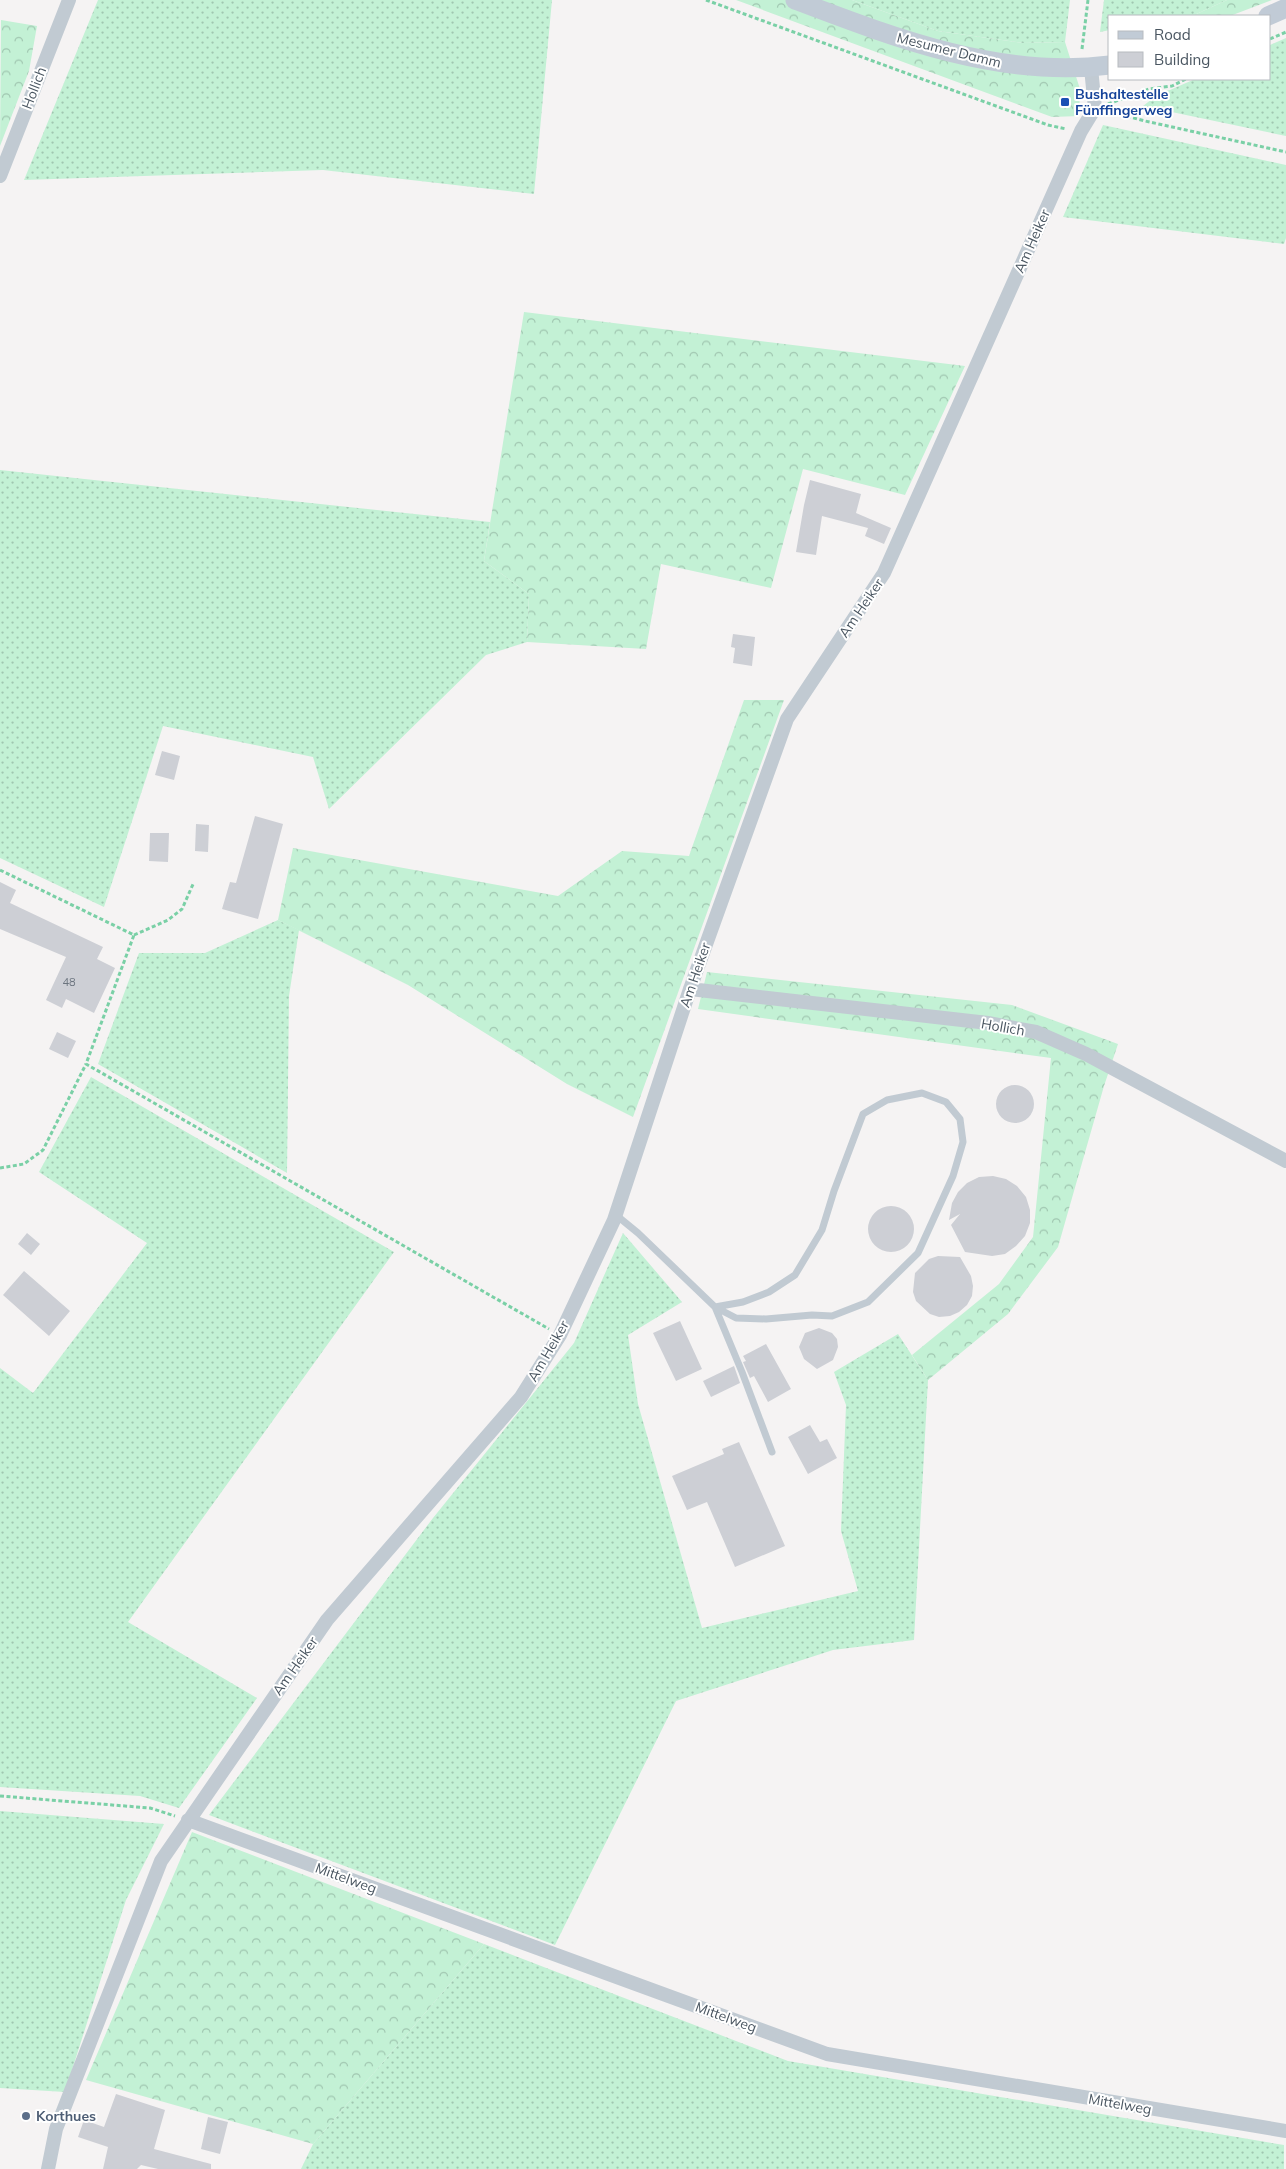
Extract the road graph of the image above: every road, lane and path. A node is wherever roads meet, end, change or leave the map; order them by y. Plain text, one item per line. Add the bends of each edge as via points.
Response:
1 (69, 0) edge
2 (706, 0) edge
3 (795, 0) edge
4 (1088, 0) edge
5 (1286, 8) edge
6 (1270, 15) edge
7 (1286, 32) edge
8 (1271, 39) edge
9 (1101, 66) edge
10 (1184, 80) edge
11 (1095, 108) junction
12 (1081, 131) junction
13 (1286, 152) edge
14 (0, 176) edge
15 (0, 870) edge
16 (194, 882) dead end
17 (134, 935) junction
18 (690, 989) junction
19 (86, 1064) junction
20 (1286, 1161) edge
21 (0, 1168) edge
22 (616, 1215) junction
23 (715, 1307) junction
24 (560, 1335) junction
25 (772, 1452) dead end
26 (0, 1796) edge
27 (188, 1820) junction
28 (1286, 2131) edge
29 (48, 2169) edge

1 - 14 street, Hollich
2 - 12 path via 1048,126
3 - 9 main road, Mesumer Damm via 903,39 960,55 1008,65 1053,68
4 - 9 path via 1081,48
5 - 6 main road
7 - 8 path
9 - 11 street
10 - 11 path via 1172,86 1149,88
11 - 12 street, Am Heiker
11 - 13 path
12 - 18 street, Am Heiker via 884,573 787,719
15 - 17 path
16 - 17 path via 182,909 168,920
17 - 19 path
18 - 20 street, Hollich via 988,1023 1036,1032 1086,1054
18 - 22 street, Am Heiker
19 - 21 path via 43,1150 24,1164
19 - 24 path
22 - 23 lane
22 - 24 street, Am Heiker
23 - 23 lane via 743,1302 770,1292 795,1275 822,1230 863,1114 887,1100 922,1093 946,1102 960,1119 963,1142 953,1176 918,1253 868,1302 832,1316 766,1319 736,1318
23 - 25 lane
24 - 27 street, Am Heiker via 521,1397 327,1620
26 - 27 path via 150,1808
27 - 28 street, Mittelweg via 827,2054
27 - 29 street, Am Heiker via 161,1861 56,2129

